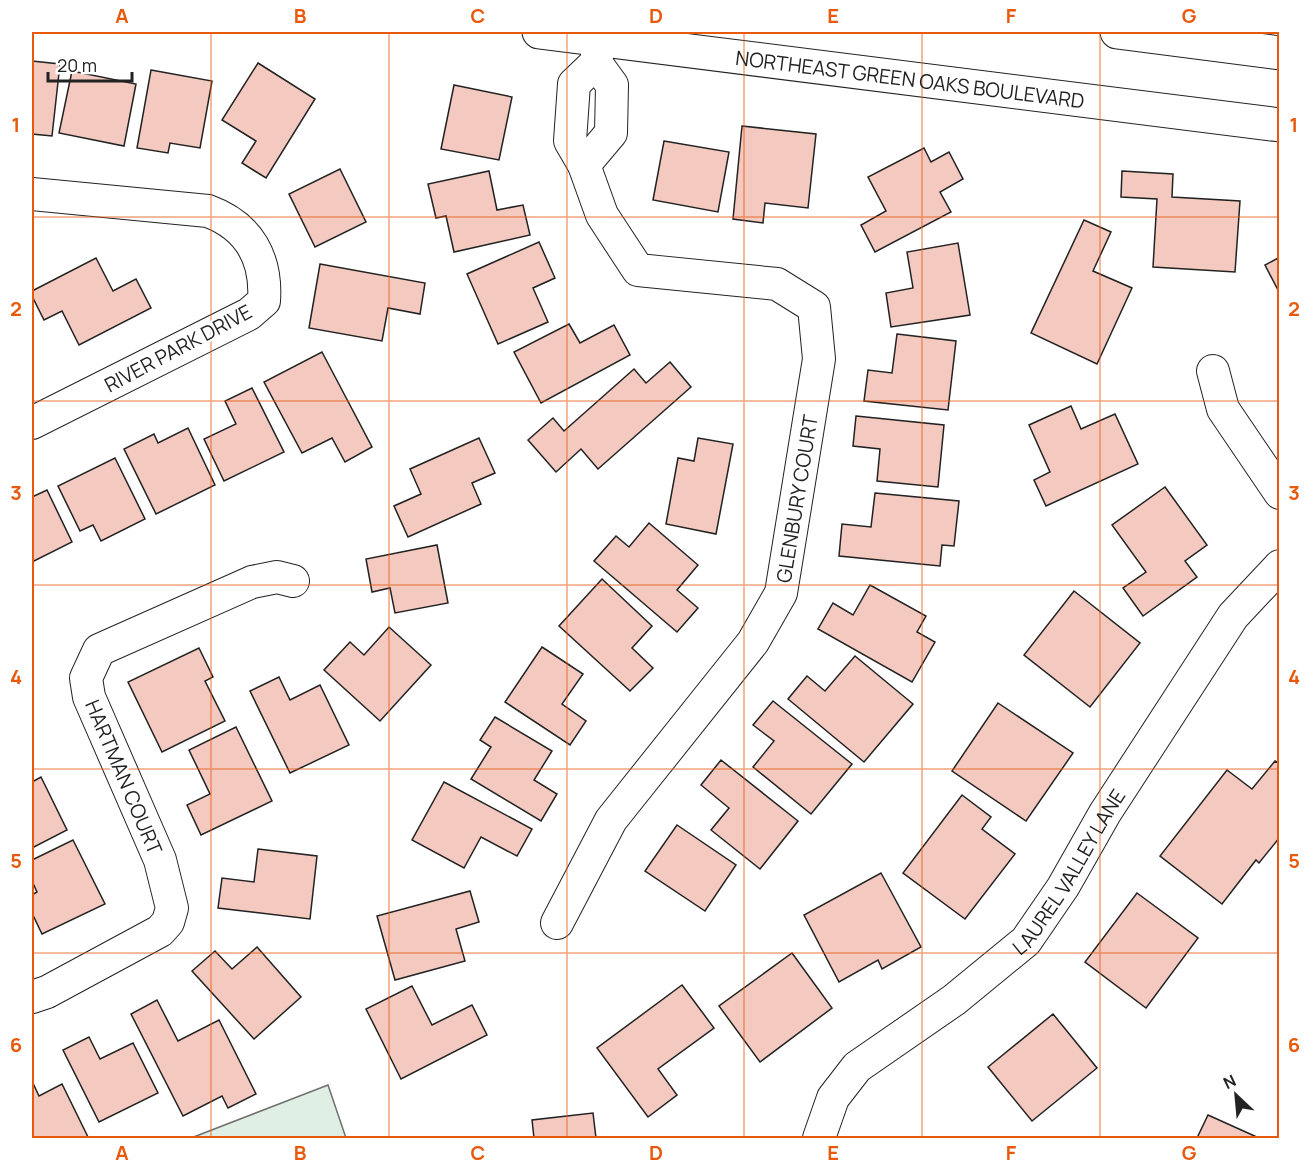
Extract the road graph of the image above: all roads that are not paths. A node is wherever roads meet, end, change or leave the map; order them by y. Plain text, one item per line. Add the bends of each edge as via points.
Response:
1 (540, 32) edge
2 (1117, 32) edge
3 (599, 45) edge
4 (1280, 52) edge
5 (1280, 125) edge
6 (32, 194) edge
7 (1213, 371) dead end
8 (32, 423) edge
9 (1280, 493) edge
10 (1280, 566) edge
11 (293, 581) dead end
12 (557, 922) dead end
13 (32, 997) edge
14 (819, 1138) edge

1 - 3 main road, NORTHEAST GREEN OAKS BOULEVARD
2 - 4 main road
3 - 5 main road, NORTHEAST GREEN OAKS BOULEVARD
3 - 12 street, GLENBURY COURT via 574,84 570,141 584,165 602,215 638,270 777,284 814,307 819,359 780,593 753,642 611,820
6 - 8 street, RIVER PARK DRIVE via 208,211 222,216 240,227 257,254 265,285 264,301 249,314
7 - 9 street via 1223,409
10 - 14 street, LAUREL VALLEY LANE via 1233,616 1026,941 954,1000 857,1067 832,1098
11 - 13 street, HARTMAN COURT via 277,577 252,582 99,650 86,678 89,697 160,860 172,908 160,931

